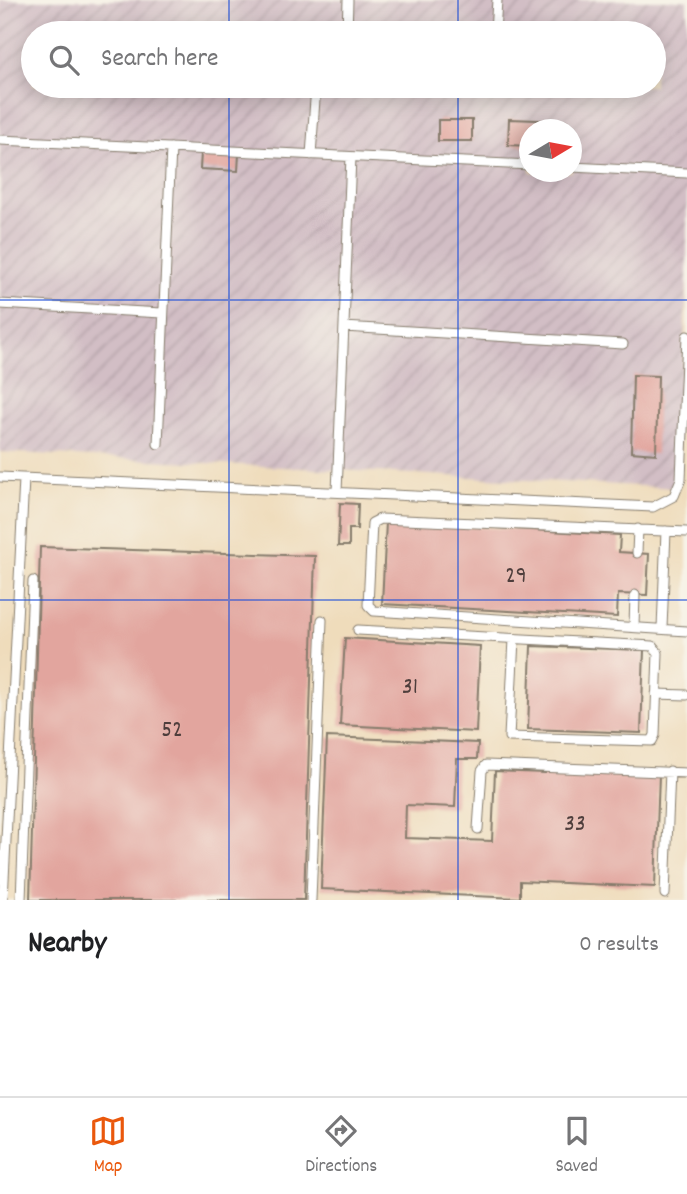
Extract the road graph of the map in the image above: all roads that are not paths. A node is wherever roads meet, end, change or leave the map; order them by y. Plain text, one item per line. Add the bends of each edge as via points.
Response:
1 (348, 0) edge
2 (497, 0) edge
3 (347, 21) edge
4 (496, 21) edge
5 (315, 98) edge
6 (0, 140) edge
7 (171, 148) junction
8 (311, 155) junction
9 (351, 156) junction
10 (519, 164) edge
11 (582, 168) edge
12 (687, 173) edge
13 (0, 304) edge
14 (162, 313) junction
15 (344, 327) junction
16 (687, 335) edge
17 (623, 344) dead end
18 (158, 444) dead end
19 (0, 477) edge
20 (24, 478) junction
21 (337, 492) junction
22 (638, 529) junction
23 (666, 531) junction
24 (687, 532) edge
25 (637, 553) dead end
26 (33, 581) dead end
27 (635, 594) dead end
28 (322, 620) dead end
29 (634, 626) junction
30 (663, 628) junction
31 (358, 631) dead end
32 (687, 631) edge
33 (514, 639) junction
34 (656, 694) junction
35 (687, 695) edge
36 (670, 771) junction
37 (687, 773) edge
38 (478, 829) dead end
39 (3, 868) edge
40 (665, 894) dead end
41 (4, 900) edge
42 (20, 900) edge
43 (311, 900) edge

1 - 3 lane
2 - 4 lane
5 - 8 lane
6 - 7 lane
7 - 8 lane
7 - 14 lane
8 - 9 lane
9 - 10 lane
9 - 15 lane
11 - 12 lane
13 - 14 lane
14 - 18 lane
15 - 17 lane
15 - 21 lane
16 - 21 lane via 681,479 674,496 661,505
19 - 20 lane
20 - 21 lane
20 - 39 lane
22 - 23 lane
22 - 25 lane
22 - 29 lane via 376,519 372,523 368,605 373,611
23 - 24 lane
23 - 30 lane
26 - 42 lane
27 - 29 lane
28 - 43 lane
29 - 30 lane
30 - 32 lane
31 - 33 lane
33 - 34 lane via 653,646 658,653
33 - 34 lane via 509,737 650,741 655,735
34 - 35 lane
36 - 37 lane
36 - 38 lane via 486,765
36 - 40 lane
39 - 41 lane

